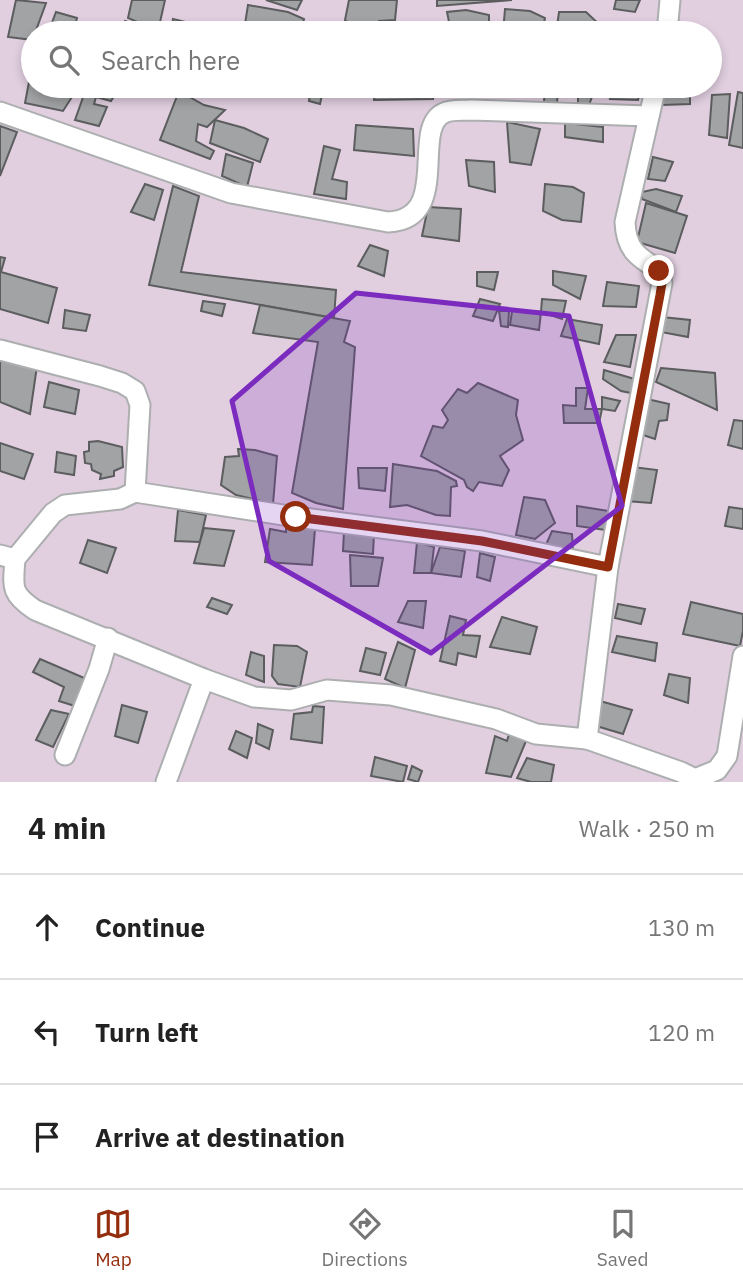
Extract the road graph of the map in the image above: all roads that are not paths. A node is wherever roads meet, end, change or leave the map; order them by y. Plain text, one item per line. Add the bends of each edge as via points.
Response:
1 (670, 0) edge
2 (668, 21) edge
3 (653, 98) edge
4 (0, 112) edge
5 (649, 116) junction
6 (0, 350) edge
7 (135, 492) junction
8 (8, 557) edge
9 (608, 567) junction
10 (108, 638) junction
11 (743, 656) edge
12 (204, 679) junction
13 (587, 739) junction
14 (65, 755) dead end
15 (695, 780) edge
16 (166, 782) edge

1 - 2 street
3 - 5 street
4 - 5 street via 231,193 388,222 410,216 423,201 431,135 444,113
5 - 9 street via 625,237 635,252 659,271 662,283
6 - 7 street via 111,380 135,391 140,405
7 - 8 street via 120,499 65,505
7 - 9 street via 482,541
8 - 10 street via 18,598 34,610
9 - 13 street
10 - 12 street
10 - 14 street
11 - 15 street via 727,756 717,770
12 - 13 street via 276,700 327,690 391,695 496,719 536,734
12 - 16 street
13 - 15 street

